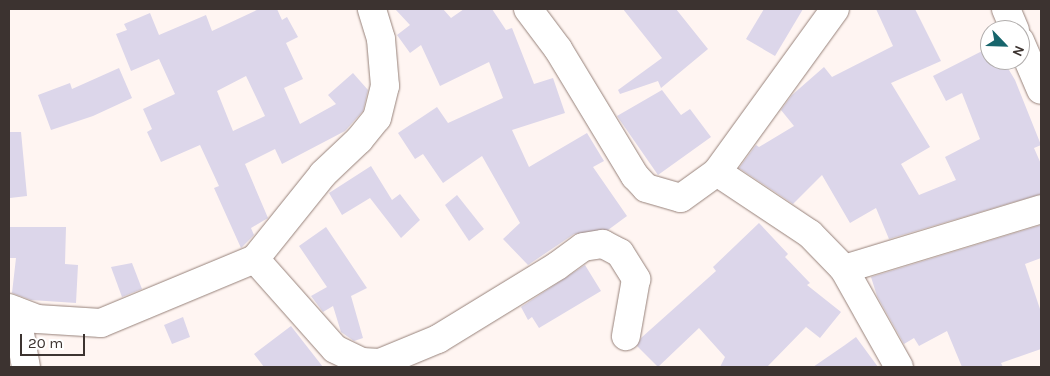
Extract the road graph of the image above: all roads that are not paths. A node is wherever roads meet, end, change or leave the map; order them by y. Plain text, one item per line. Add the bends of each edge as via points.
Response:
1 (372, 9) edge
2 (528, 9) edge
3 (835, 9) edge
4 (1030, 64) edge
5 (1041, 90) edge
6 (717, 172) junction
7 (1041, 209) edge
8 (255, 259) junction
9 (844, 269) junction
10 (13, 310) edge
11 (626, 336) dead end
12 (26, 367) edge
13 (899, 367) edge

1 - 8 street via 381,40 385,86 377,118 323,174
2 - 6 street via 558,49 635,176 646,188 681,198
3 - 6 street
4 - 5 street
6 - 9 street via 810,234
7 - 9 street
8 - 10 street via 102,323 37,319
8 - 11 street via 335,349 362,362 380,363 438,339 583,247 604,244 620,253 636,279
9 - 13 street
10 - 12 street

